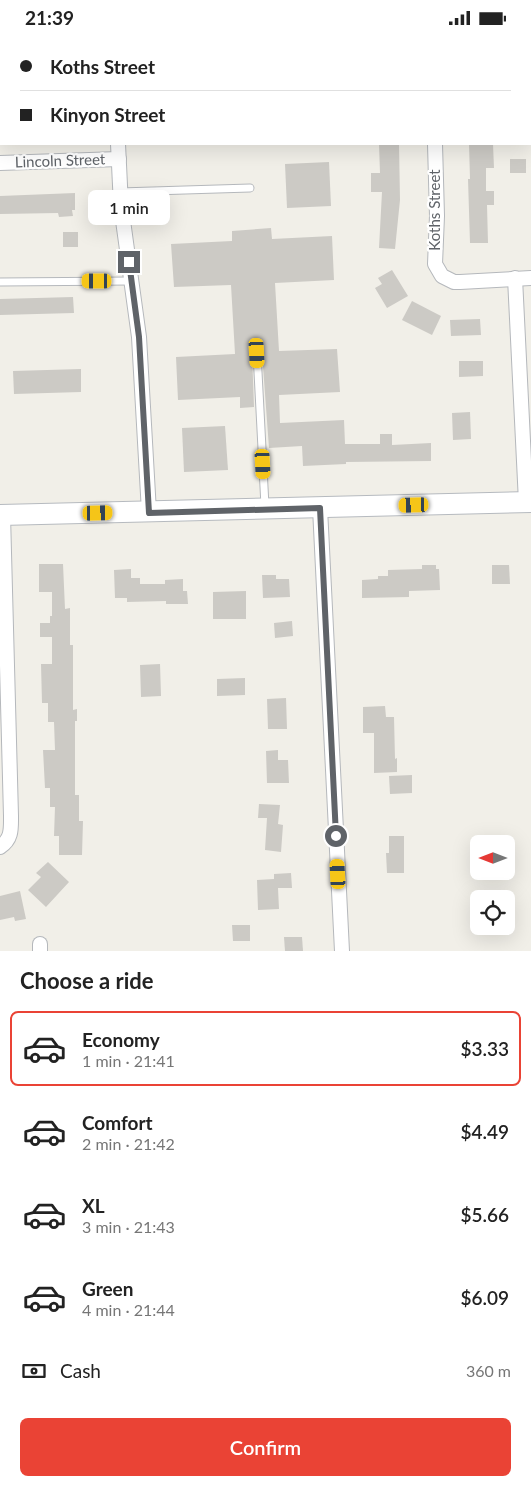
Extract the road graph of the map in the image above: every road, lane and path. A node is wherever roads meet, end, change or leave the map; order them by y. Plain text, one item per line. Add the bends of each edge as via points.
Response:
1 (118, 145) edge
2 (435, 145) edge
3 (119, 159) junction
4 (0, 163) edge
5 (250, 188) dead end
6 (120, 192) junction
7 (514, 278) junction
8 (531, 278) edge
9 (131, 281) junction
10 (0, 282) edge
11 (257, 353) dead end
12 (528, 502) edge
13 (320, 508) junction
14 (265, 509) junction
15 (149, 513) junction
16 (1, 515) edge
17 (0, 847) edge
18 (342, 951) edge

1 - 3 street
2 - 7 street, Koths Street via 437,270 454,282
3 - 4 street, Lincoln Street
3 - 6 street
5 - 6 lane
6 - 9 street
7 - 8 street
7 - 12 street
9 - 10 lane
9 - 15 street via 139,337
11 - 14 lane
12 - 13 main road
13 - 14 main road
13 - 18 street
14 - 15 main road
15 - 16 main road
16 - 17 street via 11,835

